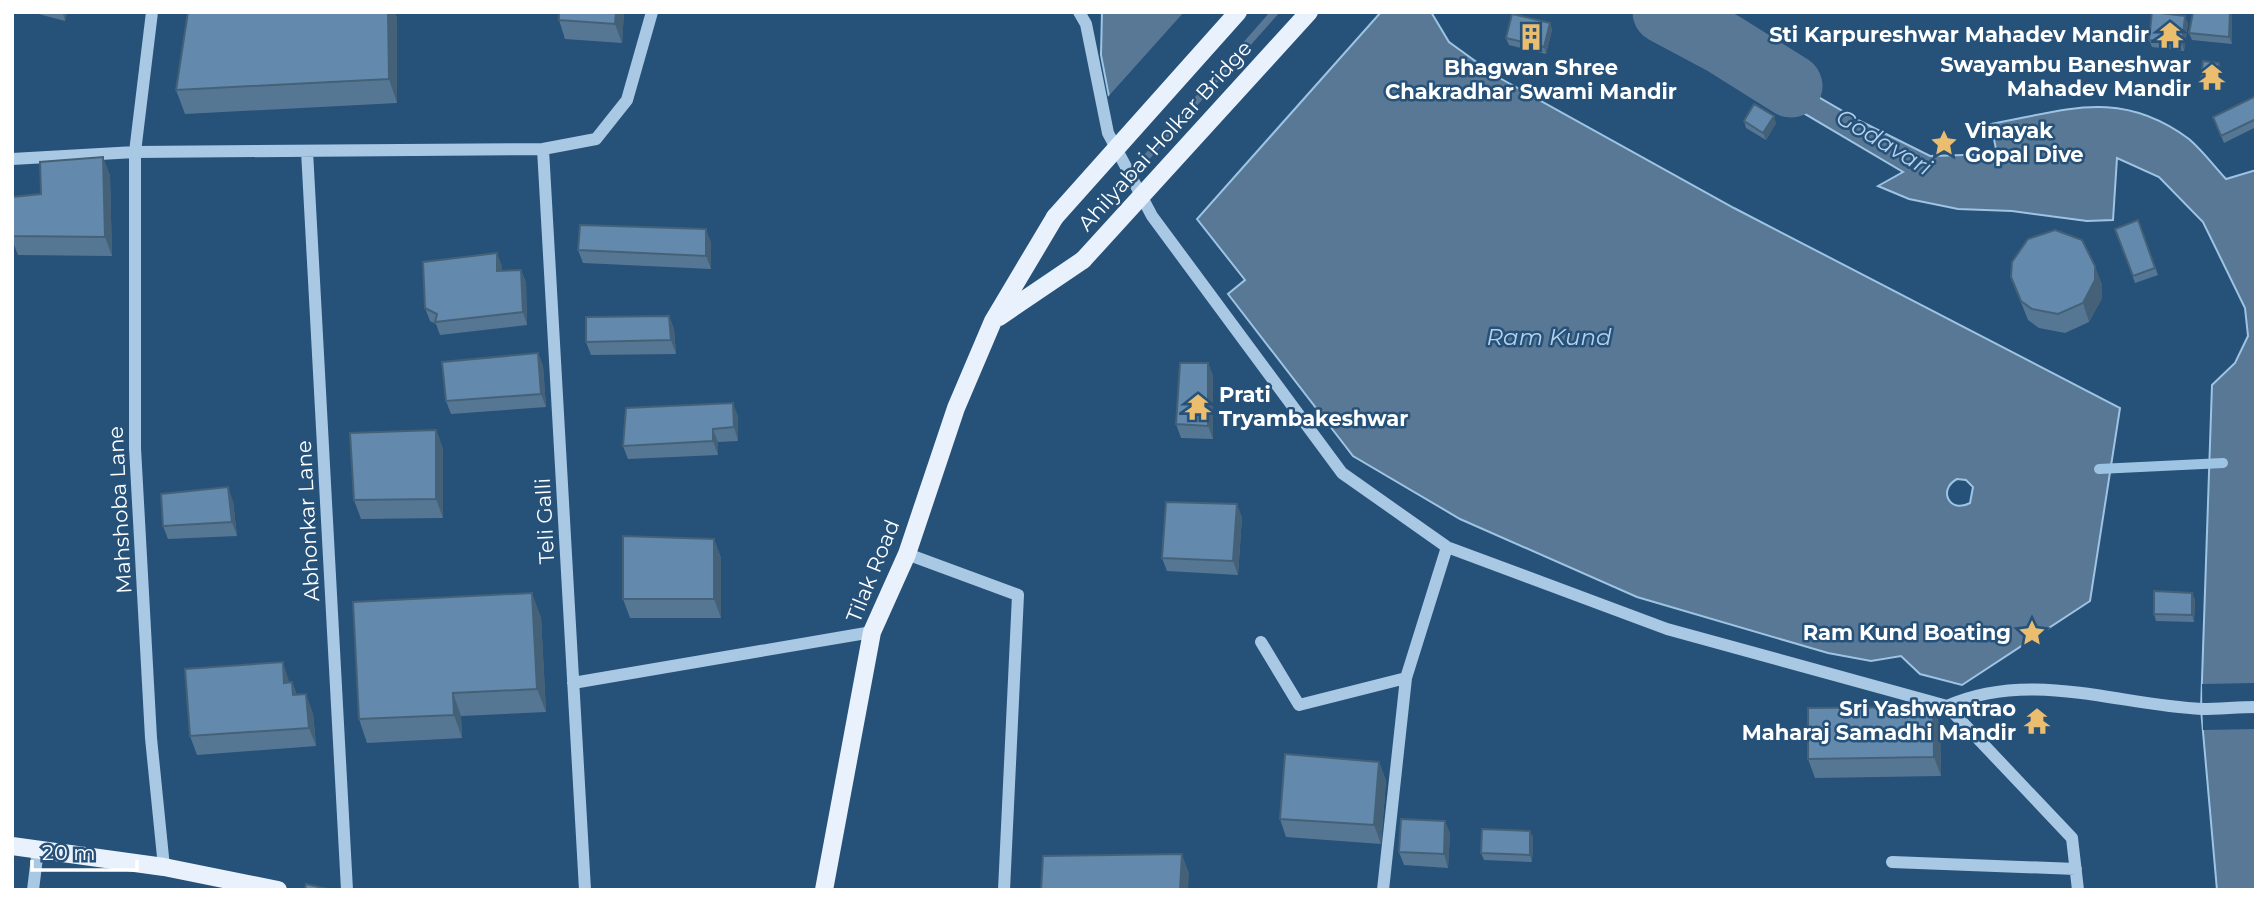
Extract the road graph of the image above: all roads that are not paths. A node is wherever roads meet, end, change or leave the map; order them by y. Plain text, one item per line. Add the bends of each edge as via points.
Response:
1 (152, 12) edge
2 (652, 12) edge
3 (1079, 12) edge
4 (1238, 12) edge
5 (1309, 12) edge
6 (543, 149) junction
7 (307, 151) junction
8 (135, 152) junction
9 (12, 159) edge
10 (993, 321) junction
11 (1447, 547) junction
12 (907, 554) junction
13 (872, 632) junction
14 (1261, 642) dead end
15 (1406, 678) junction
16 (573, 683) junction
17 (1947, 706) junction
18 (2256, 707) edge
19 (12, 846) edge
20 (38, 849) junction
21 (1892, 862) dead end
22 (164, 867) junction
23 (2076, 869) junction
24 (33, 890) edge
25 (278, 890) edge
26 (347, 890) edge
27 (585, 890) edge
28 (824, 890) edge
29 (1004, 890) edge
30 (1384, 890) edge
31 (2078, 890) edge

1 - 8 street, Mahshoba Lane
2 - 6 street via 627,100 610,126 596,139
3 - 11 street via 1086,24 1108,134 1152,216 1342,473
4 - 10 main road, Ahilyabai Holkar Bridge, bridge via 1055,217
5 - 10 main road, Ahilyabai Holkar Bridge, bridge via 1083,260
6 - 7 street
6 - 16 street, Teli Galli
7 - 8 street
7 - 26 street, Abhonkar Lane
8 - 9 street
8 - 22 street, Mahshoba Lane via 135,448 151,738
10 - 12 main road, Tilak Road via 957,408
11 - 15 street
11 - 17 street via 1667,629
12 - 13 main road, Tilak Road
12 - 29 street via 1018,595
13 - 16 street
13 - 28 main road, Tilak Road
14 - 15 street via 1299,705
15 - 30 street
16 - 27 street, Teli Galli
17 - 18 street via 1969,696 2016,689 2063,690 2201,709
17 - 23 street via 2072,838
19 - 20 main road
20 - 22 main road
20 - 24 street
21 - 23 street
22 - 25 main road
23 - 31 street

